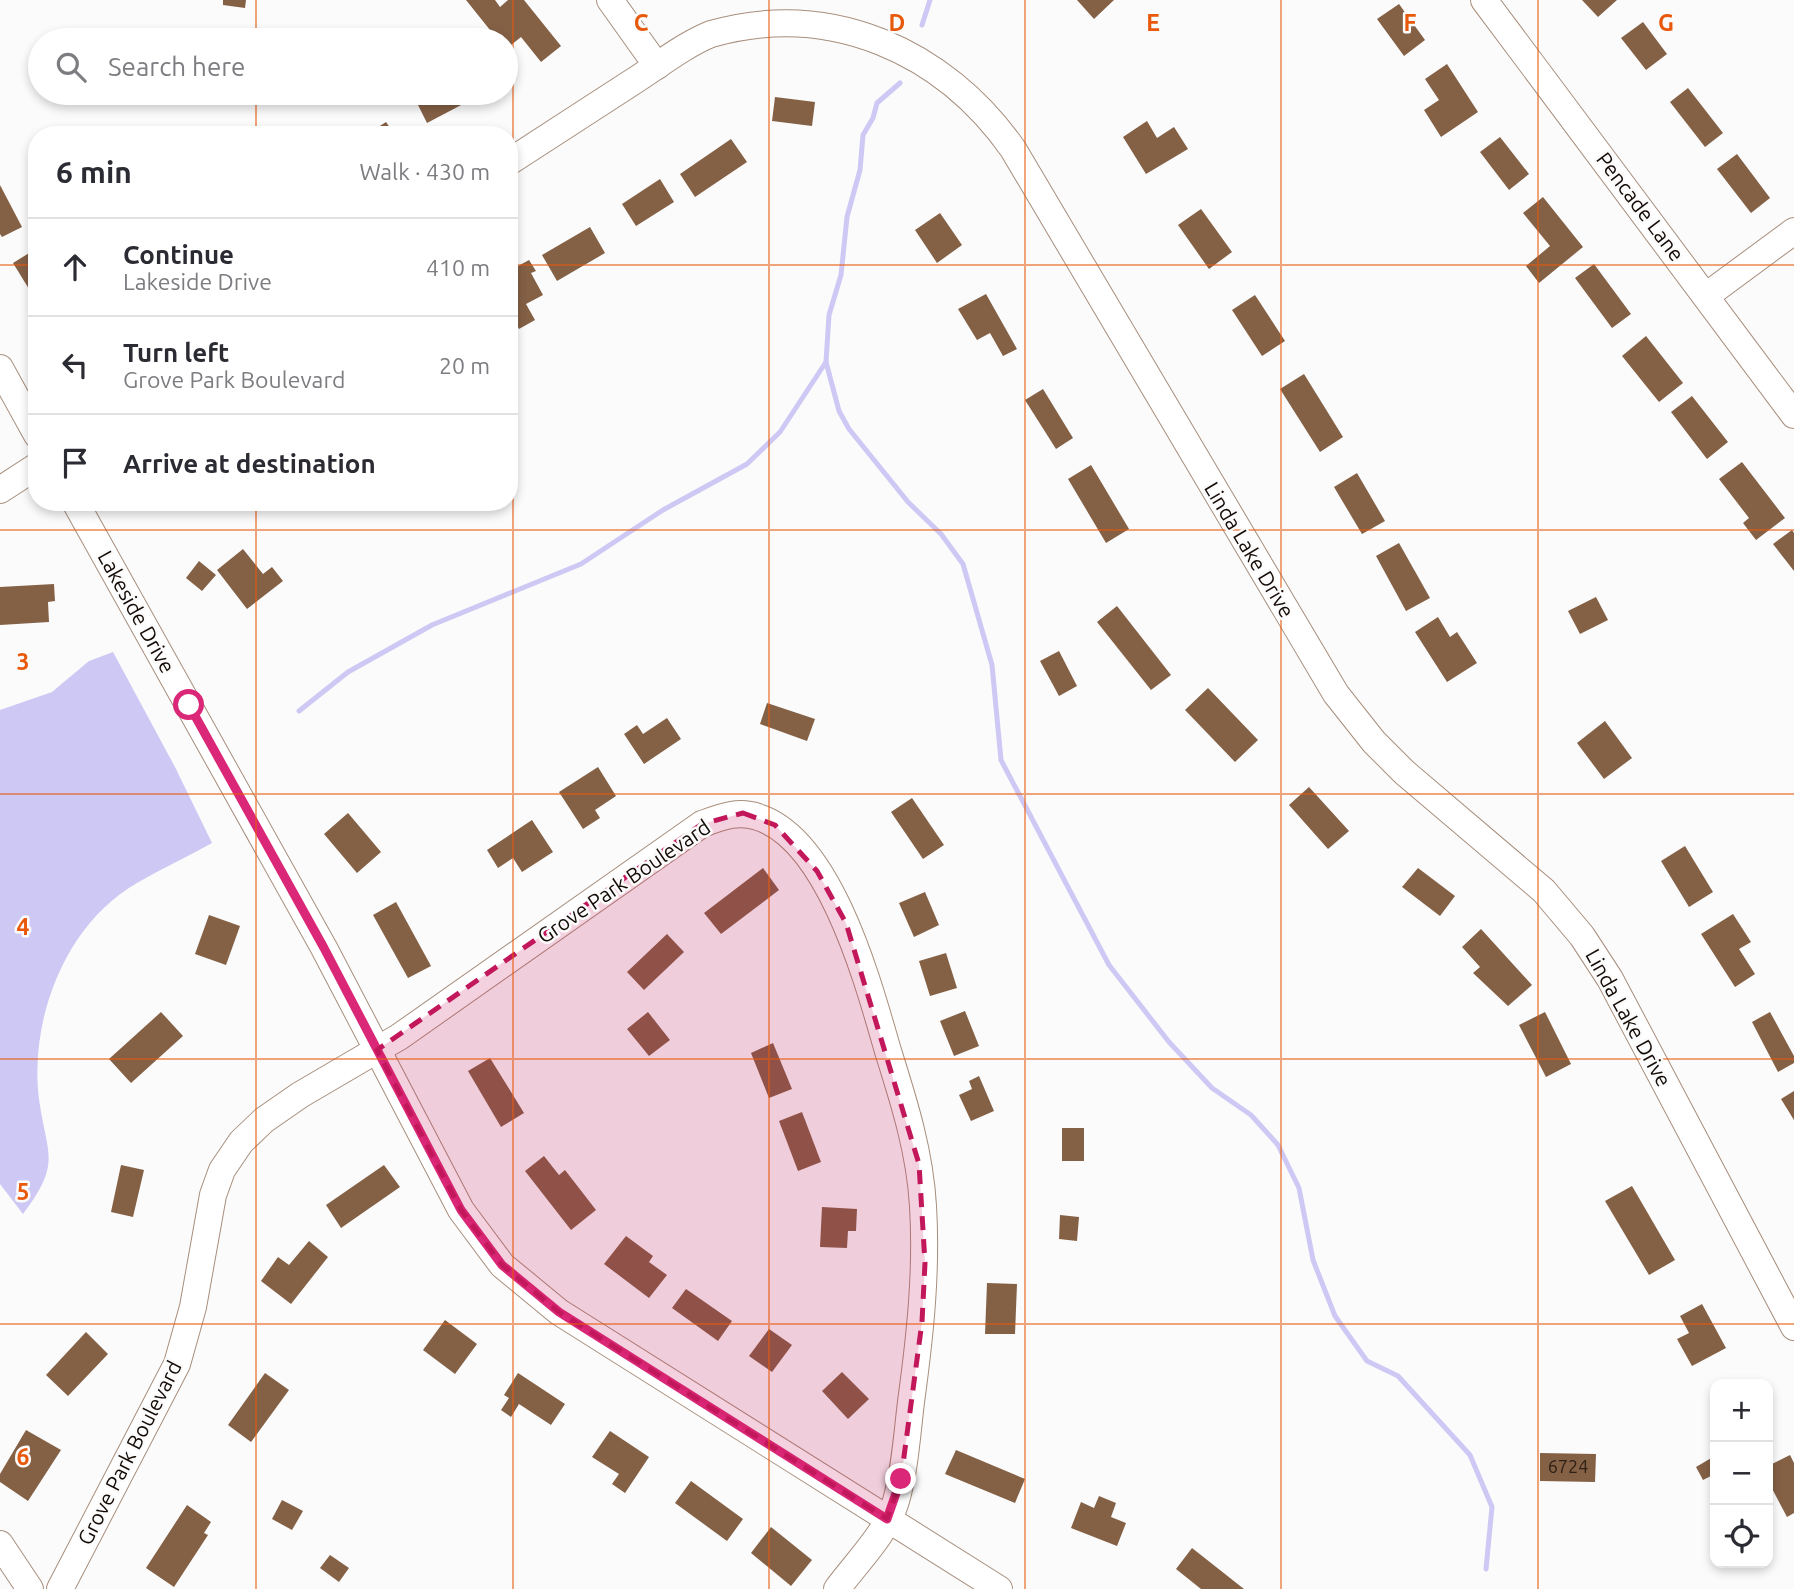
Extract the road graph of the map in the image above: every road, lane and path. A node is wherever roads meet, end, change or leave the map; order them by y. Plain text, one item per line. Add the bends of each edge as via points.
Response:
1 (610, 0) edge
2 (1484, 0) edge
3 (657, 66) junction
4 (518, 156) edge
5 (1794, 230) edge
6 (1706, 296) junction
7 (0, 368) edge
8 (1794, 415) edge
9 (28, 419) edge
10 (28, 472) edge
11 (0, 490) edge
12 (80, 511) edge
13 (377, 1050) junction
14 (1794, 1327) edge
15 (887, 1519) junction
16 (0, 1544) edge
17 (30, 1589) edge
18 (60, 1589) edge
19 (837, 1589) edge
20 (999, 1589) edge

1 - 3 street
2 - 6 street, Pencade Lane
3 - 4 street, Linda Lake Drive
3 - 14 street, Linda Lake Drive via 693,43 738,24 771,18 816,19 885,39 951,78 979,104 1013,149 1336,694 1404,772 1544,891 1582,936 1610,979
5 - 6 street
6 - 8 street, Pencade Lane
7 - 9 street
10 - 11 street
12 - 13 street, Lakeside Drive
13 - 15 street, Lakeside Drive via 461,1210 502,1265 559,1312
13 - 15 street, Grove Park Boulevard via 702,824 743,813 775,825 817,871 846,923 900,1086 919,1164 925,1263 922,1321 901,1479
13 - 18 street, Grove Park Boulevard via 264,1120 228,1159 213,1195 193,1307 177,1364
15 - 19 street, Grove Park Boulevard
15 - 20 street, Lakeside Drive
16 - 17 street

